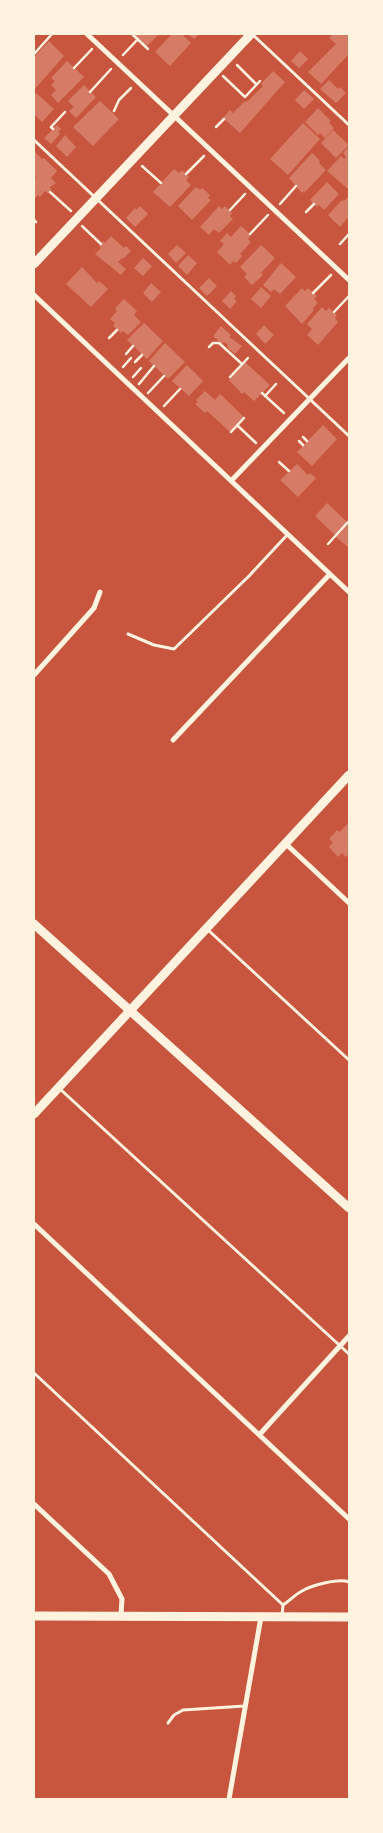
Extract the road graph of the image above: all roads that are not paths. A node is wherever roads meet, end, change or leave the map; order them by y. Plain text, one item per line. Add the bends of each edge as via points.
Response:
1 (87, 34) edge
2 (251, 34) edge
3 (174, 116) junction
4 (349, 126) edge
5 (34, 140) edge
6 (95, 198) junction
7 (34, 264) edge
8 (349, 280) edge
9 (34, 295) edge
10 (349, 358) edge
11 (310, 399) junction
12 (349, 436) edge
13 (231, 481) junction
14 (288, 534) junction
15 (330, 574) junction
16 (100, 592) dead end
17 (349, 592) edge
18 (128, 634) dead end
19 (34, 675) edge
20 (173, 740) dead end
21 (349, 774) edge
22 (285, 843) junction
23 (349, 903) edge
24 (34, 924) edge
25 (206, 928) junction
26 (130, 1010) junction
27 (349, 1060) edge
28 (58, 1088) junction
29 (34, 1114) edge
30 (349, 1208) edge
31 (34, 1224) edge
32 (349, 1336) edge
33 (340, 1346) junction
34 (349, 1354) edge
35 (34, 1373) edge
36 (260, 1434) junction
37 (34, 1504) edge
38 (349, 1519) edge
39 (349, 1582) edge
40 (283, 1605) junction
41 (121, 1615) junction
42 (34, 1616) edge
43 (349, 1617) edge
44 (261, 1618) junction
45 (282, 1618) junction
46 (246, 1706) junction
47 (168, 1723) dead end
48 (230, 1799) edge

1 - 3 street
2 - 3 main road
2 - 4 lane
3 - 6 main road
3 - 8 street
5 - 6 lane
6 - 7 main road
6 - 11 lane
9 - 13 street
10 - 11 street
11 - 12 lane
11 - 13 street
13 - 14 street
14 - 15 street
14 - 18 lane via 174,649
15 - 17 street
15 - 20 street
16 - 19 street via 94,608
21 - 22 main road
22 - 23 street
22 - 25 main road
24 - 26 main road
25 - 26 main road
25 - 27 lane
26 - 28 main road
26 - 30 main road
28 - 29 main road
28 - 33 lane
31 - 36 street
32 - 33 street
33 - 34 lane
33 - 36 street
35 - 40 lane
36 - 38 street
37 - 41 street via 109,1574 122,1599
39 - 40 lane via 325,1583 302,1590
40 - 45 lane
41 - 42 main road
41 - 44 main road
43 - 45 main road
44 - 45 main road
44 - 46 street
46 - 47 lane via 183,1710
46 - 48 street

